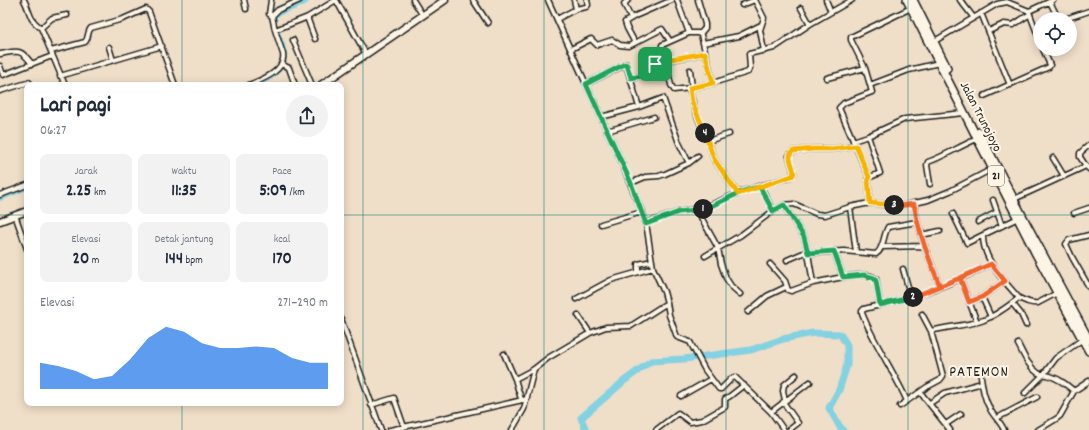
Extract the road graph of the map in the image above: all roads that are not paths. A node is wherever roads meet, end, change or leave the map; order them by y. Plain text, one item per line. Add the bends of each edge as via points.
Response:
1 (24, 0) edge
2 (244, 0) edge
3 (271, 0) edge
4 (300, 0) edge
5 (336, 0) edge
6 (413, 0) edge
7 (445, 0) edge
8 (473, 0) edge
9 (548, 0) edge
10 (574, 0) edge
11 (587, 0) edge
12 (628, 0) edge
13 (672, 0) edge
14 (677, 0) edge
15 (698, 0) edge
16 (755, 0) edge
17 (826, 0) edge
18 (852, 0) edge
19 (907, 0) edge
20 (913, 0) edge
21 (960, 0) edge
22 (1004, 1) edge
23 (1052, 1) edge
24 (742, 5) dead end
25 (801, 8) dead end
26 (911, 8) junction
27 (246, 9) dead end
28 (576, 10) junction
29 (1089, 11) edge
30 (831, 12) junction
31 (1056, 12) edge
32 (981, 13) junction
33 (1030, 13) junction
34 (67, 15) dead end
35 (1077, 15) edge
36 (272, 16) junction
37 (423, 16) junction
38 (308, 17) junction
39 (631, 18) junction
40 (974, 18) junction
41 (557, 19) junction
42 (1033, 21) edge
43 (488, 23) dead end
44 (810, 24) junction
45 (761, 26) junction
46 (41, 28) junction
47 (277, 29) junction
48 (989, 31) junction
49 (689, 33) junction
50 (700, 34) junction
51 (316, 39) dead end
52 (293, 40) dead end
53 (670, 41) junction
54 (934, 41) junction
55 (635, 43) junction
56 (703, 43) junction
57 (162, 46) junction
58 (109, 47) dead end
59 (570, 49) junction
60 (50, 51) junction
61 (764, 51) junction
62 (705, 53) junction
63 (0, 54) edge
64 (366, 54) junction
65 (52, 56) junction
66 (1045, 56) edge
67 (113, 60) junction
68 (666, 60) junction
69 (32, 64) junction
70 (939, 64) junction
71 (283, 65) junction
72 (0, 66) edge
73 (865, 68) junction
74 (690, 70) dead end
75 (652, 74) junction
76 (1, 76) edge
77 (60, 76) junction
78 (631, 78) junction
79 (827, 78) dead end
80 (63, 82) edge
81 (174, 82) edge
82 (256, 82) edge
83 (294, 82) edge
84 (311, 82) edge
85 (328, 82) edge
86 (24, 83) edge
87 (713, 83) junction
88 (586, 84) junction
89 (870, 85) junction
90 (1010, 85) junction
91 (691, 88) junction
92 (0, 91) edge
93 (984, 96) dead end
94 (639, 107) junction
95 (964, 113) junction
96 (601, 117) junction
97 (654, 117) dead end
98 (607, 131) junction
99 (729, 134) dead end
100 (868, 136) junction
101 (977, 139) junction
102 (708, 141) junction
103 (853, 141) junction
104 (1089, 145) edge
105 (856, 146) junction
106 (698, 156) dead end
107 (1053, 158) dead end
108 (689, 163) junction
109 (1087, 168) edge
110 (992, 169) junction
111 (1064, 176) junction
112 (869, 177) junction
113 (631, 183) junction
114 (930, 184) dead end
115 (24, 186) edge
116 (760, 187) junction
117 (738, 194) junction
118 (0, 195) edge
119 (993, 200) dead end
120 (1011, 200) junction
121 (870, 203) junction
122 (914, 204) junction
123 (784, 205) junction
124 (850, 207) junction
125 (1089, 208) edge
126 (697, 210) junction
127 (773, 211) junction
128 (24, 212) edge
129 (642, 212) junction
130 (997, 212) junction
131 (1074, 212) dead end
132 (953, 214) dead end
133 (14, 215) junction
134 (1018, 218) junction
135 (0, 221) edge
136 (917, 222) junction
137 (978, 222) dead end
138 (601, 224) dead end
139 (646, 224) junction
140 (1002, 226) junction
141 (940, 231) dead end
142 (921, 235) junction
143 (982, 235) junction
144 (1089, 235) edge
145 (24, 241) edge
146 (925, 246) junction
147 (881, 247) junction
148 (718, 248) junction
149 (834, 251) junction
150 (808, 252) junction
151 (856, 252) junction
152 (705, 256) dead end
153 (786, 260) dead end
154 (652, 261) junction
155 (770, 264) dead end
156 (991, 264) junction
157 (653, 268) junction
158 (903, 269) dead end
159 (638, 272) junction
160 (843, 277) junction
161 (960, 278) junction
162 (1005, 281) junction
163 (812, 283) junction
164 (1088, 285) edge
165 (940, 286) junction
166 (786, 287) junction
167 (1057, 293) junction
168 (740, 294) dead end
169 (982, 297) junction
170 (912, 298) junction
171 (1019, 298) junction
172 (576, 299) dead end
173 (969, 302) junction
174 (667, 303) junction
175 (1012, 304) junction
176 (880, 305) junction
177 (748, 312) dead end
178 (922, 314) dead end
179 (578, 315) dead end
180 (991, 317) junction
181 (977, 322) junction
182 (1026, 325) dead end
183 (344, 328) edge
184 (931, 331) junction
185 (590, 333) junction
186 (1086, 339) edge
187 (1018, 344) dead end
188 (1089, 351) edge
189 (504, 354) dead end
190 (534, 369) junction
191 (980, 370) dead end
192 (796, 375) dead end
193 (1044, 375) junction
194 (712, 378) junction
195 (515, 379) junction
196 (1089, 381) edge
197 (810, 382) dead end
198 (982, 383) junction
199 (744, 385) junction
200 (1074, 391) junction
201 (920, 392) junction
202 (1025, 393) dead end
203 (681, 396) dead end
204 (1037, 397) dead end
205 (527, 399) junction
206 (521, 400) junction
207 (784, 401) junction
208 (907, 401) junction
209 (930, 403) junction
210 (371, 405) junction
211 (900, 406) dead end
212 (771, 412) junction
213 (961, 414) dead end
214 (997, 418) junction
215 (946, 424) junction
216 (404, 427) junction
217 (381, 430) edge
218 (390, 430) edge
219 (512, 430) edge
220 (656, 430) edge
221 (784, 430) edge
222 (789, 430) edge
223 (950, 430) edge
224 (1004, 430) edge
225 (1038, 430) edge

1 - 46 street via 32,21
2 - 27 street
3 - 36 street via 269,14
4 - 36 street via 278,10
5 - 38 street
5 - 64 street
6 - 37 street
7 - 37 main road
8 - 43 street
9 - 41 street
10 - 28 street
11 - 28 street via 587,6
12 - 39 street via 624,4
13 - 39 street
14 - 49 street
15 - 50 street via 706,24
16 - 24 street
16 - 45 street via 764,18
17 - 30 street
18 - 30 street
19 - 26 highway, Jalan Trunojoyo / 21
20 - 54 highway, Jalan Trunojoyo / 21
21 - 40 street
22 - 32 street
22 - 33 street
23 - 31 street
23 - 33 street
25 - 44 street
26 - 54 highway, Jalan Trunojoyo / 21
26 - 73 street via 851,37
28 - 41 street
29 - 35 street
30 - 44 street
32 - 40 street
32 - 48 street
33 - 42 street
33 - 48 street via 1013,25 1003,25
34 - 46 street via 52,18
36 - 47 street
37 - 64 main road
38 - 47 street
38 - 51 street
39 - 55 street via 625,23
40 - 54 street
41 - 59 street
44 - 61 street via 779,46
45 - 56 street via 739,36
45 - 61 street
46 - 60 street
47 - 71 street via 284,58
48 - 90 street
49 - 50 street
49 - 53 street
50 - 56 street
52 - 84 street
53 - 55 street via 662,29
53 - 68 street via 662,46
54 - 70 highway, Jalan Trunojoyo / 21
54 - 120 highway, Jalan Trunojoyo / 21
55 - 59 street via 626,46 611,40 597,45 591,39
56 - 62 street
57 - 60 street via 146,9 91,28 85,42
57 - 67 street
57 - 81 street
58 - 67 street
59 - 88 street
60 - 65 street
61 - 87 street via 748,54 748,72
62 - 68 street
62 - 87 street
63 - 69 street via 20,51
64 - 85 main road
65 - 69 street
65 - 77 street
66 - 90 street via 1049,67
67 - 77 street
68 - 75 street via 655,64
69 - 76 street
70 - 89 street via 909,70
70 - 95 highway, Jalan Trunojoyo / 21
71 - 82 street
71 - 83 street via 289,68
72 - 76 street
73 - 79 street
73 - 89 street
74 - 91 street
75 - 78 street
75 - 91 street via 668,72 674,90
77 - 80 street
78 - 88 street via 625,64
78 - 94 street
86 - 92 street
87 - 91 street
88 - 96 street
89 - 103 street via 872,92 839,107
90 - 93 street
91 - 102 street via 692,102
94 - 96 street
94 - 108 street via 663,99
95 - 100 street via 905,119
95 - 101 highway, Jalan Trunojoyo / 21
96 - 98 street
97 - 98 street
98 - 113 street
99 - 102 street
100 - 103 street
100 - 112 street via 880,173
101 - 110 highway, Jalan Trunojoyo / 21
101 - 114 street via 928,162
102 - 117 street via 714,159
103 - 105 street
104 - 109 street via 1080,153
105 - 112 street
105 - 116 street via 793,151 789,156 793,175
106 - 108 street
107 - 111 street
108 - 113 street via 661,176 646,177
109 - 111 street
110 - 120 highway, Jalan Trunojoyo / 21
110 - 122 street via 950,191
111 - 120 street
112 - 121 street
113 - 129 street
115 - 118 street
116 - 117 street
116 - 127 street
117 - 126 street
119 - 130 street
120 - 134 highway, Jalan Trunojoyo / 21
120 - 186 highway, Jalan Trunojoyo / 21
121 - 122 street via 899,206
121 - 124 street
122 - 136 street
123 - 124 street via 794,204 825,215
123 - 127 street
123 - 150 street via 804,237
124 - 151 street
125 - 131 street
126 - 139 street via 679,212
126 - 148 street
127 - 148 street via 741,235
128 - 133 main road
129 - 138 street
129 - 139 street
130 - 137 street
130 - 140 street
132 - 143 street via 967,243
133 - 135 main road
133 - 145 street
134 - 140 street
134 - 167 highway, Jalan Trunojoyo / 21
136 - 142 street
136 - 147 street via 888,227
139 - 154 street
140 - 143 street
141 - 142 street
142 - 146 street
143 - 156 street
144 - 164 street via 1066,243
146 - 147 street
146 - 165 street
147 - 151 street via 876,254
148 - 152 street
148 - 168 street via 726,278
149 - 150 street
149 - 151 street
149 - 160 street
150 - 153 street
150 - 163 street
154 - 157 street
154 - 159 street via 638,264
155 - 166 street via 785,281
156 - 161 street
156 - 162 street
157 - 159 street
157 - 174 street
158 - 170 street
159 - 172 street via 611,280
160 - 163 street
160 - 176 street via 864,275 874,278
161 - 165 street
161 - 173 street
162 - 169 street
162 - 171 street
163 - 166 street via 791,291
165 - 170 street
166 - 177 street via 771,294
167 - 171 street via 1034,303
167 - 186 highway, Jalan Trunojoyo / 21
169 - 173 street
169 - 180 street
170 - 176 street
171 - 175 street
173 - 181 street
174 - 185 street via 631,326 606,327
174 - 194 street via 677,337 690,341
175 - 180 street
175 - 182 street
176 - 208 street via 864,308 862,313
178 - 184 street
179 - 185 street
180 - 181 street
181 - 184 street
183 - 210 street
184 - 201 street via 943,376
185 - 190 street
186 - 188 highway, Jalan Trunojoyo / 21
186 - 193 street via 1056,358
187 - 193 street via 1030,365
189 - 195 street
190 - 195 street
190 - 205 street
191 - 198 street
192 - 207 street via 784,385
193 - 200 street via 1061,380
193 - 202 street
194 - 199 street via 720,390 734,377
194 - 203 street
195 - 206 street
196 - 200 street
197 - 207 street
198 - 209 street via 945,393
198 - 214 street via 989,409
199 - 212 street
199 - 220 street via 725,399 725,407 706,418 690,422 678,413
200 - 225 street via 1060,416
201 - 208 street
201 - 209 street
204 - 214 street
205 - 206 street
205 - 219 street
206 - 216 street
207 - 212 street
207 - 222 street via 798,423
208 - 211 street
209 - 215 street
210 - 216 street via 394,398
210 - 217 street
212 - 221 street
213 - 215 street
214 - 224 street
215 - 223 street
216 - 218 street

